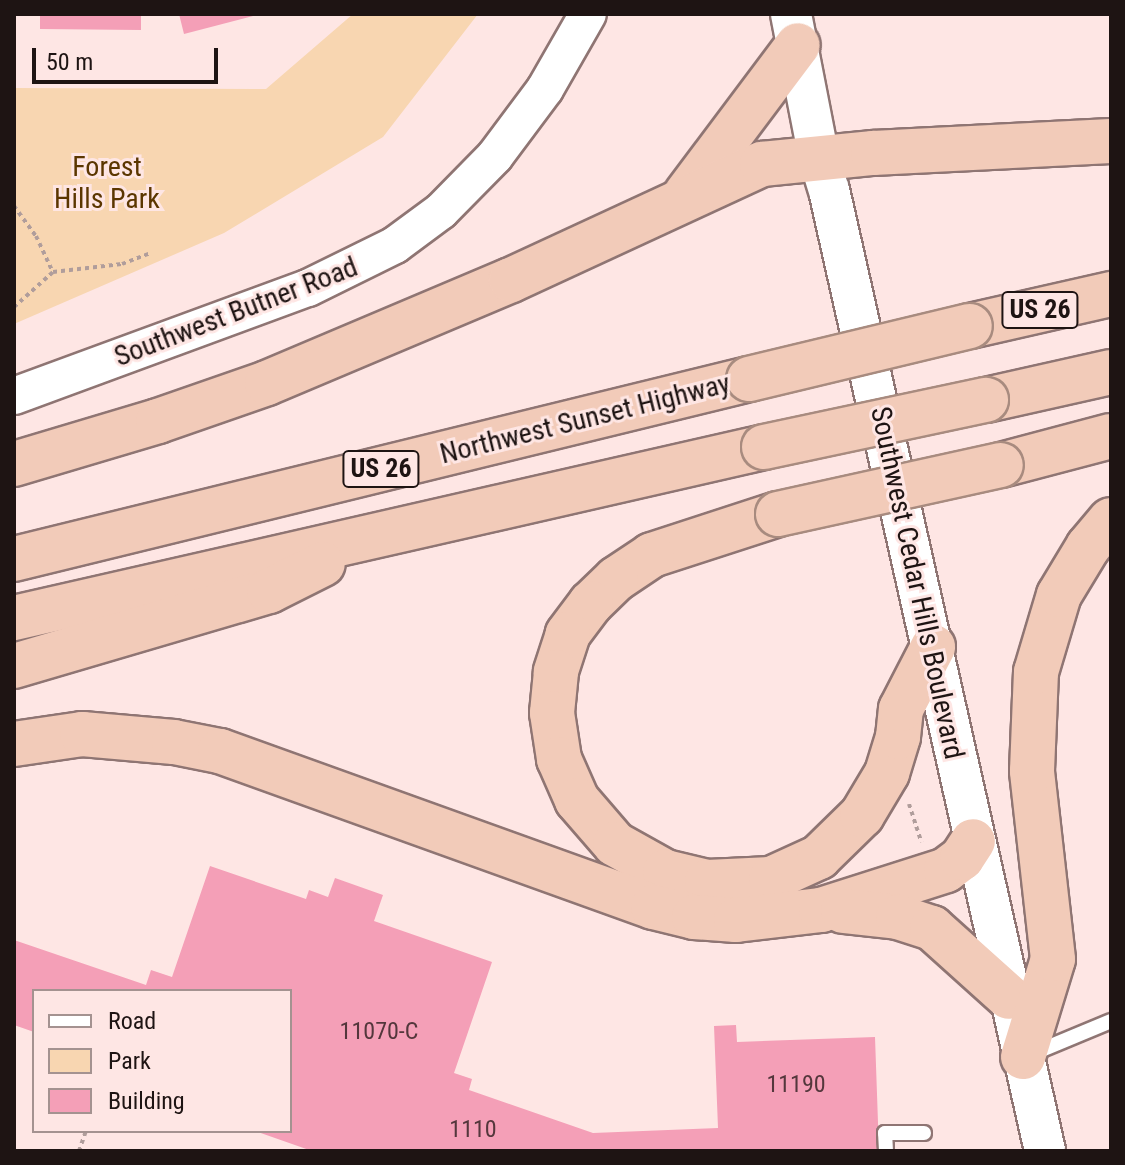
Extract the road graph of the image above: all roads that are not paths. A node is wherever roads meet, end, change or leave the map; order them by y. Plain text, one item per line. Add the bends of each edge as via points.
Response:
1 (588, 14) edge
2 (794, 30) edge
3 (1111, 141) edge
4 (819, 158) junction
5 (681, 200) junction
6 (1111, 294) edge
7 (1111, 372) edge
8 (14, 396) edge
9 (1111, 436) edge
10 (14, 464) edge
11 (1111, 520) edge
12 (376, 537) junction
13 (14, 559) edge
14 (14, 618) edge
15 (933, 647) junction
16 (14, 666) edge
17 (14, 744) edge
18 (973, 841) junction
19 (821, 910) junction
20 (1009, 997) junction
21 (1111, 1021) edge
22 (1023, 1057) junction
23 (924, 1133) dead end
24 (886, 1151) edge
25 (1045, 1151) edge

1 - 8 street, Southwest Butner Road via 545,89 495,156 441,211 395,245 308,288
2 - 4 main road, Southwest Cedar Hills Boulevard
2 - 5 highway
3 - 4 highway
4 - 5 highway via 762,164
4 - 15 main road, Southwest Cedar Hills Boulevard
5 - 10 highway via 511,280 267,383
6 - 13 highway, Northwest Sunset Highway / US 26, bridge
7 - 12 highway, US 26, bridge
9 - 15 highway, bridge via 778,514 652,555 616,579 568,634 556,672 552,713 559,759 577,800 615,844 665,872 707,882 771,879 819,857 862,815 887,773 901,709
11 - 22 highway via 1059,595 1036,672 1032,771 1053,959
12 - 14 highway, US 26
12 - 16 highway via 269,591
15 - 18 main road, Southwest Cedar Hills Boulevard
17 - 19 highway via 82,734 220,751 653,907 736,920
18 - 19 highway via 946,870
18 - 20 main road, Southwest Cedar Hills Boulevard
19 - 20 highway via 898,917 932,928
20 - 22 main road, Southwest Cedar Hills Boulevard
21 - 22 lane
22 - 25 main road, Southwest Cedar Hills Boulevard
23 - 24 lane via 885,1133

